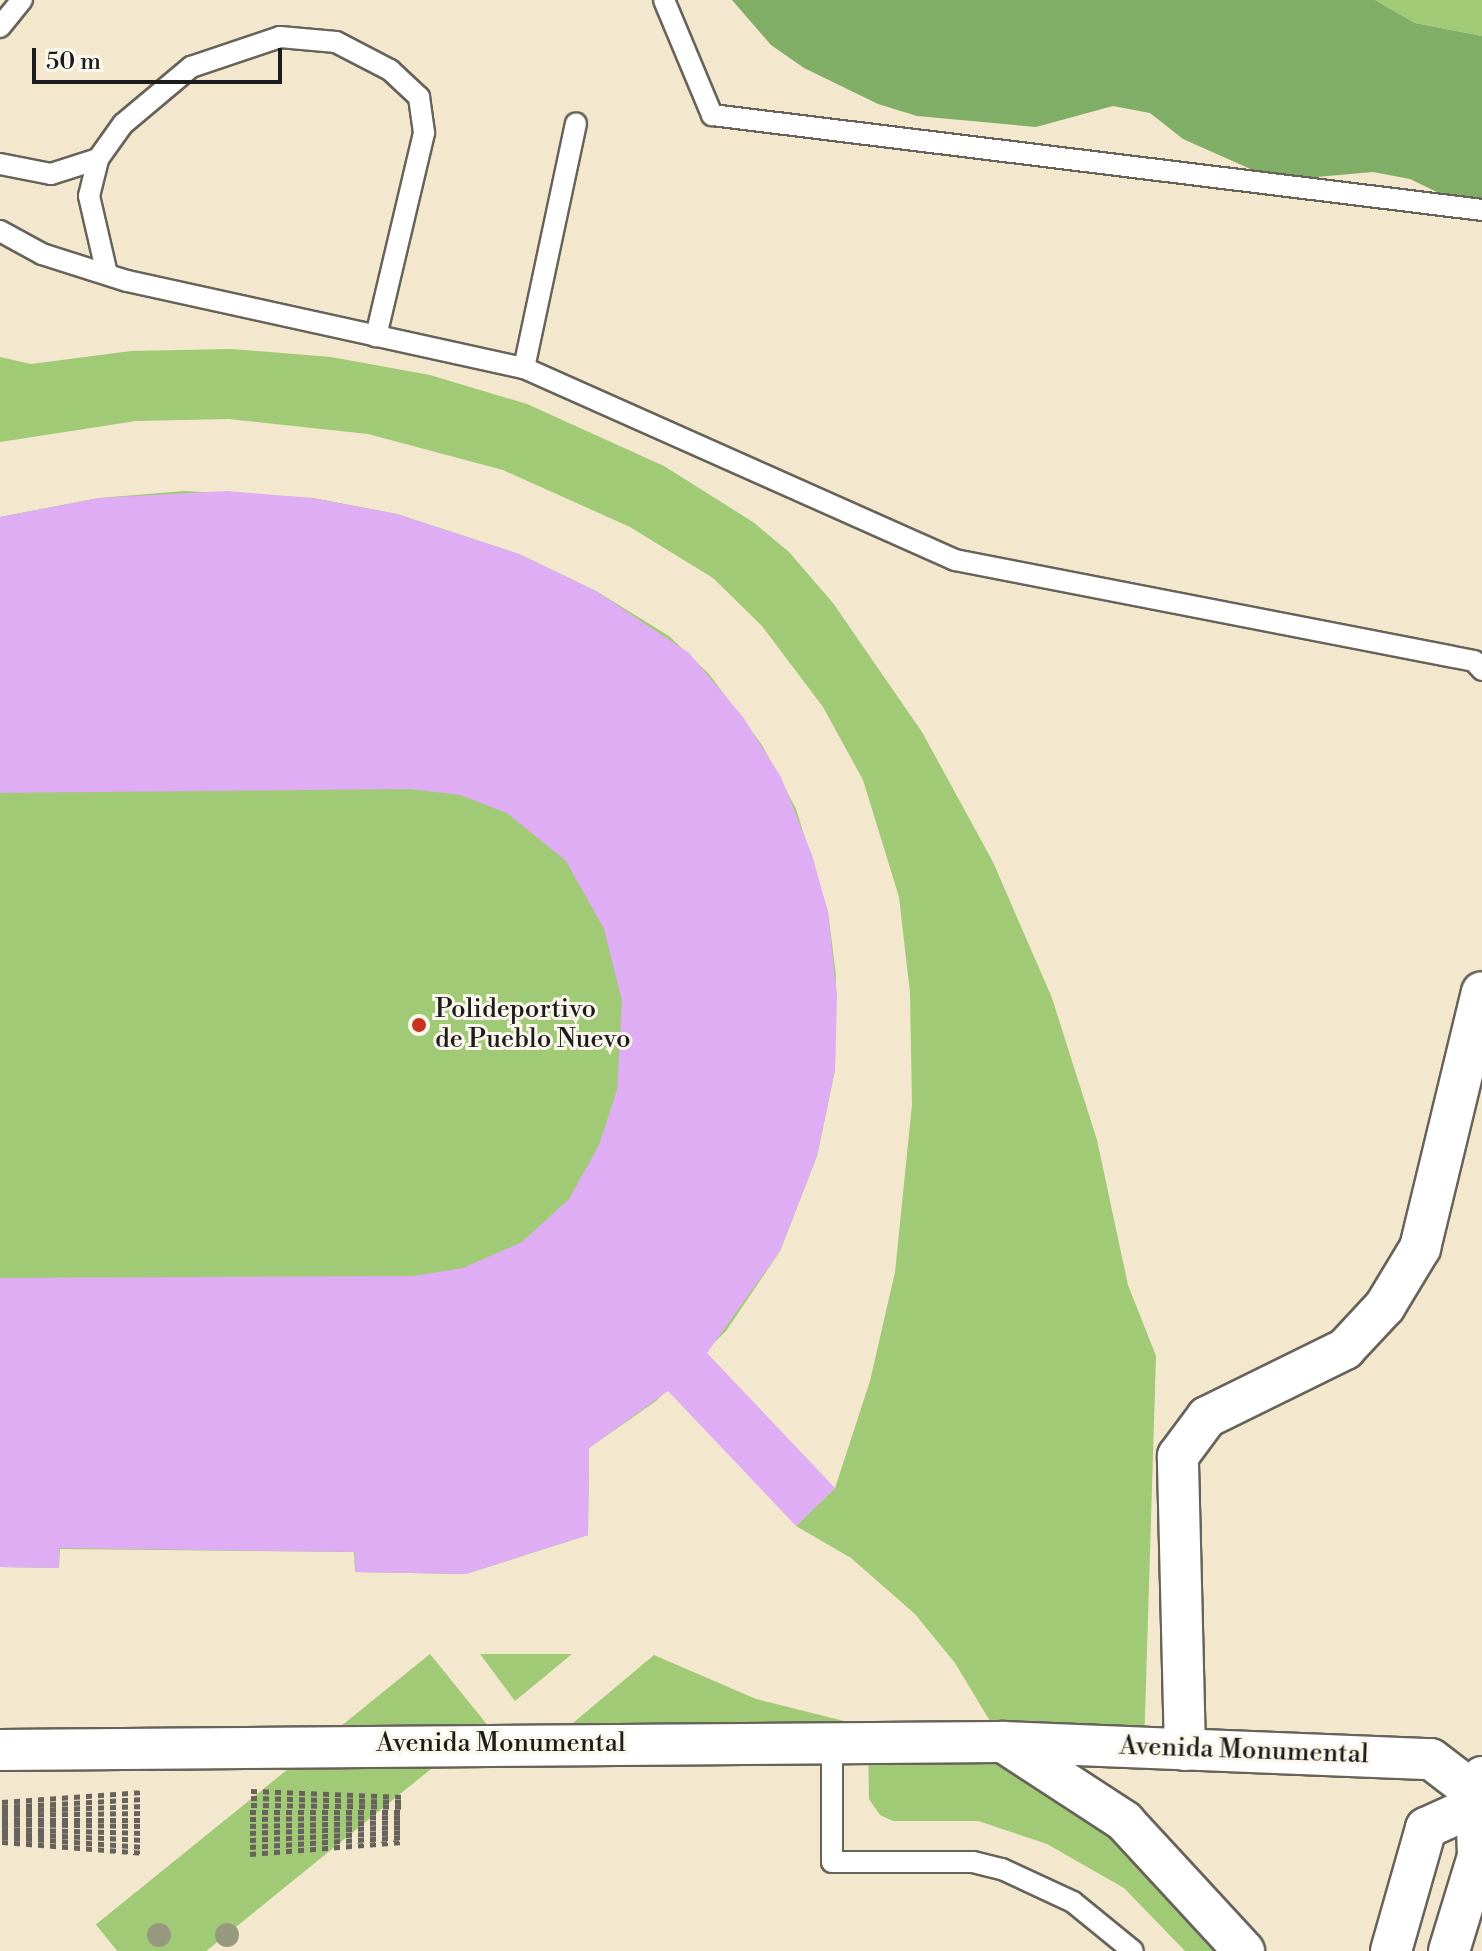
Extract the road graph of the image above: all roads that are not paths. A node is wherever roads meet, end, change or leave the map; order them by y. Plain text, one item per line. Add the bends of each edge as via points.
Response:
1 (22, 0) edge
2 (664, 0) edge
3 (0, 27) edge
4 (576, 123) dead end
5 (98, 159) junction
6 (0, 164) edge
7 (1482, 210) edge
8 (0, 231) edge
9 (107, 274) junction
10 (376, 336) junction
11 (524, 368) junction
12 (1482, 670) edge
13 (1482, 992) edge
14 (1003, 1742) junction
15 (832, 1746) junction
16 (0, 1750) edge
17 (1185, 1750) junction
18 (1474, 1792) edge
19 (1133, 1951) edge
20 (1244, 1951) edge
21 (1391, 1951) edge
22 (1449, 1951) edge

1 - 3 lane
2 - 7 lane via 712,115
4 - 11 lane
5 - 6 lane via 51,174
5 - 9 lane via 89,196
5 - 10 lane via 123,124 191,67 280,37 336,42 390,70 419,97 424,133
8 - 9 lane via 42,254
9 - 10 lane
10 - 11 lane
11 - 12 lane via 955,560 1474,661
13 - 17 street via 1420,1248 1385,1306 1345,1349 1207,1417 1178,1456
14 - 15 street, Avenida Monumental
14 - 17 street, Avenida Monumental
14 - 20 street via 1124,1821
15 - 16 street, Avenida Monumental via 585,1742
15 - 19 lane via 832,1862 973,1862 1002,1869 1073,1902
17 - 18 street, Avenida Monumental via 1431,1759
18 - 21 street via 1426,1828
18 - 22 street via 1478,1856

